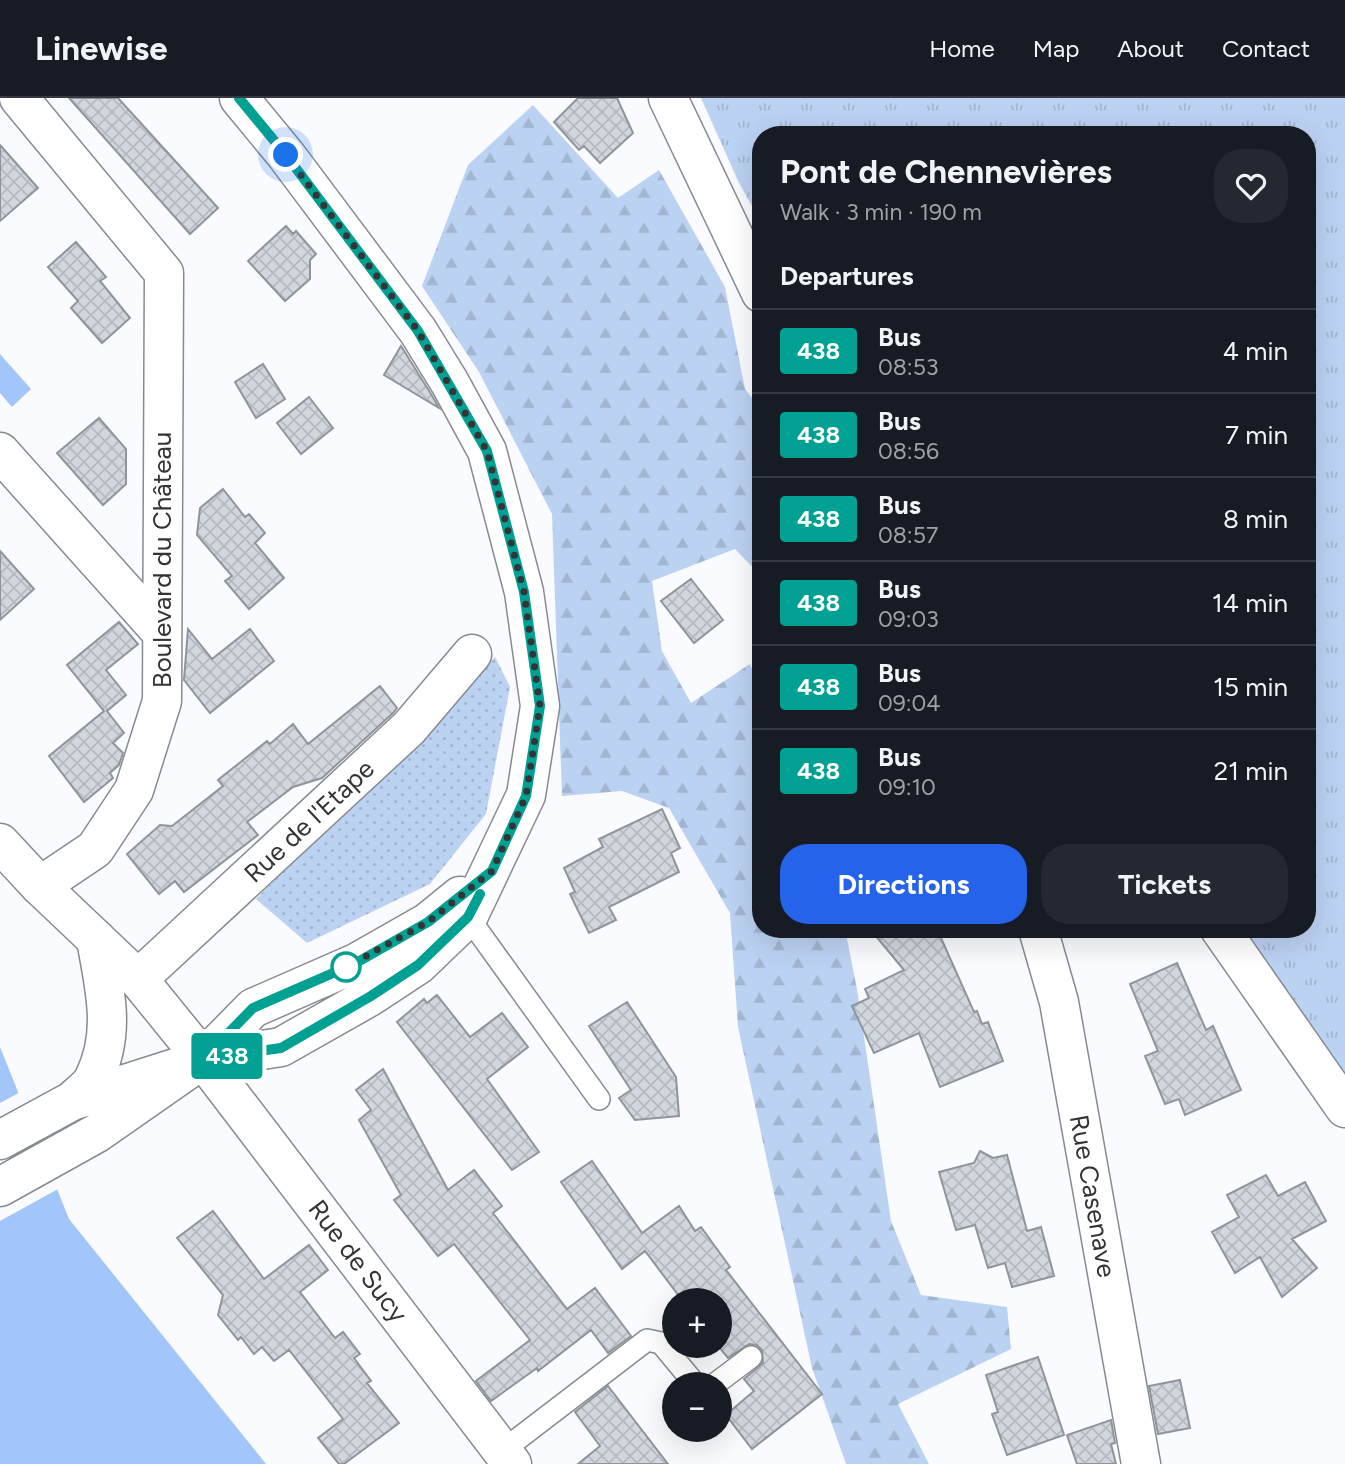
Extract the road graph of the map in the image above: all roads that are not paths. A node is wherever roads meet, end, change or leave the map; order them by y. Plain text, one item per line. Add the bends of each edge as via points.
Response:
1 (19, 98) edge
2 (239, 98) edge
3 (668, 98) edge
4 (752, 274) edge
5 (0, 452) edge
6 (162, 633) junction
7 (472, 654) dead end
8 (0, 843) edge
9 (492, 871) junction
10 (40, 886) junction
11 (468, 917) junction
12 (1041, 938) edge
13 (1226, 938) edge
14 (96, 939) junction
15 (138, 979) junction
16 (203, 1059) junction
17 (599, 1098) dead end
18 (72, 1101) junction
19 (1345, 1108) edge
20 (0, 1140) edge
21 (0, 1187) edge
22 (751, 1357) dead end
23 (685, 1372) edge
24 (731, 1372) edge
25 (507, 1457) edge
26 (1141, 1464) edge

1 - 6 street, Boulevard du Château via 164,273
2 - 9 street via 418,331 487,451 524,592 540,706 526,796
3 - 4 street
5 - 6 street
6 - 10 street, Boulevard du Château via 162,701 134,790 95,849
7 - 15 street, Rue de l'Etape via 409,728
8 - 10 street, Rue de Sucy
9 - 11 street
9 - 16 street via 428,922 356,963 253,1008
10 - 14 street, Rue de Sucy
11 - 16 street via 418,965 281,1048
11 - 17 lane
12 - 26 street, Rue Casenave via 1059,1002
13 - 19 street
14 - 15 street, Rue de Sucy
14 - 18 street via 108,1006 107,1040 93,1080
15 - 16 street, Rue de Sucy
16 - 18 street
16 - 21 street via 97,1133
16 - 25 street, Rue de Sucy
18 - 20 street
22 - 24 lane
23 - 25 lane via 661,1343 647,1340

